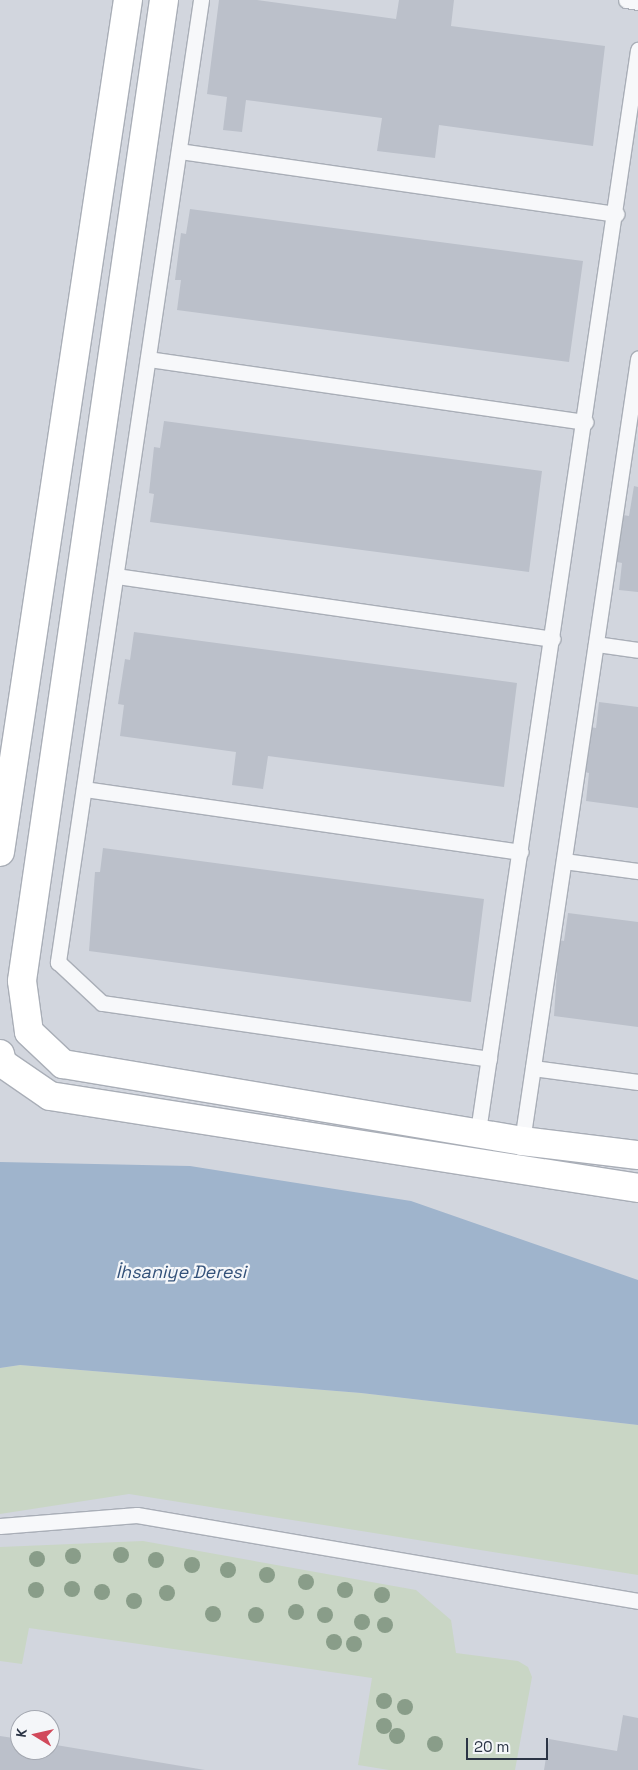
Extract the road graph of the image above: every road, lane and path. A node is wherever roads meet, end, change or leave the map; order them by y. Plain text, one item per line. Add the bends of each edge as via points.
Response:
1 (128, 0) edge
2 (164, 0) edge
3 (201, 0) edge
4 (626, 0) edge
5 (638, 2) edge
6 (638, 50) edge
7 (178, 151) junction
8 (616, 214) junction
9 (148, 359) junction
10 (638, 359) edge
11 (584, 422) junction
12 (633, 431) edge
13 (116, 576) junction
14 (552, 639) junction
15 (596, 644) junction
16 (638, 650) edge
17 (84, 789) junction
18 (0, 852) edge
19 (520, 852) junction
20 (564, 861) junction
21 (638, 871) edge
22 (0, 1054) edge
23 (489, 1059) junction
24 (533, 1068) junction
25 (638, 1082) edge
26 (478, 1131) junction
27 (522, 1141) junction
28 (638, 1155) edge
29 (638, 1188) edge
30 (0, 1526) edge
31 (638, 1602) edge

1 - 18 main road
2 - 26 main road via 22,981 29,1032 63,1064
3 - 7 lane
4 - 5 lane
6 - 8 lane
7 - 8 lane
7 - 9 lane
8 - 11 lane
9 - 11 lane
9 - 13 lane
10 - 12 lane
11 - 14 lane
12 - 15 lane
13 - 14 lane
13 - 17 lane
14 - 19 lane
15 - 16 lane
15 - 20 lane
17 - 19 lane
17 - 23 lane via 58,962 102,1003
19 - 23 lane
20 - 21 lane
20 - 24 lane
22 - 29 main road via 2,1062 50,1096
23 - 26 lane
24 - 25 lane
24 - 27 lane
26 - 27 main road
27 - 28 main road
30 - 31 lane via 137,1515

